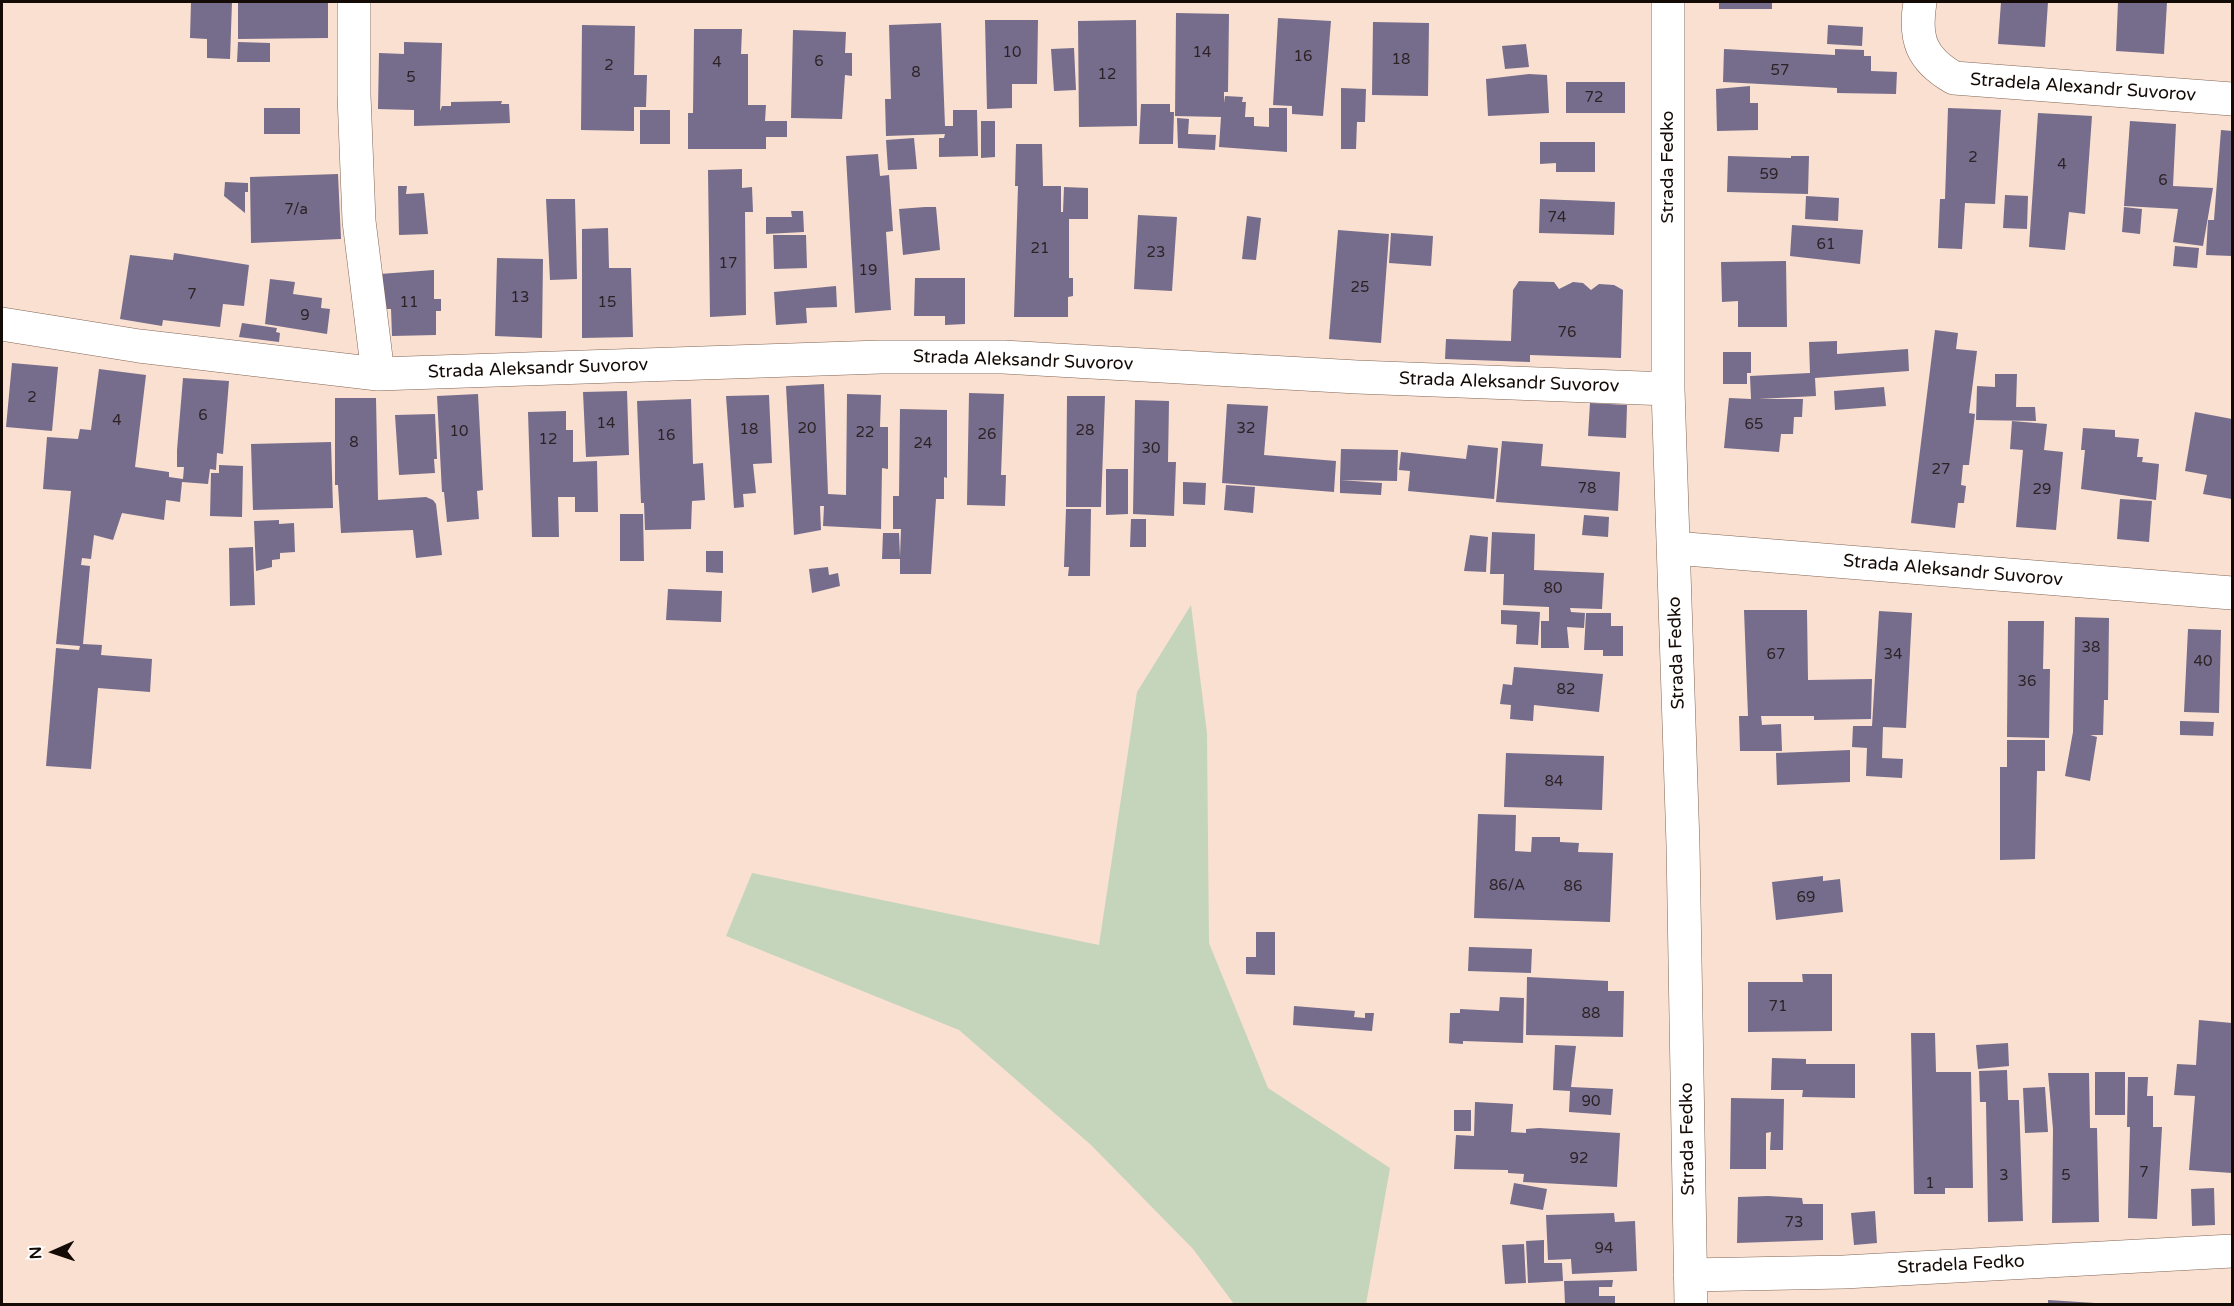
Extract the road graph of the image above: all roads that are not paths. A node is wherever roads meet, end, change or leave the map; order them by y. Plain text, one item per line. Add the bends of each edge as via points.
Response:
1 (354, 2) edge
2 (1668, 2) edge
3 (1920, 2) edge
4 (2232, 99) edge
5 (2, 324) edge
6 (378, 374) junction
7 (1668, 389) junction
8 (1674, 548) junction
9 (2232, 593) edge
10 (2232, 1251) edge
11 (1690, 1290) edge

1 - 6 street via 359,221
2 - 7 street, Strada Fedko
3 - 4 street, Stradela Alexandr Suvorov via 1918,32 1923,51 1936,68 1954,78
5 - 6 street, Strada Aleksandr Suvorov via 139,346
6 - 7 street, Strada Aleksandr Suvorov via 880,357 1003,357
7 - 8 street, Strada Fedko
8 - 9 street, Strada Aleksandr Suvorov
8 - 11 street, Strada Fedko
10 - 11 street, Stradela Fedko via 1844,1272

